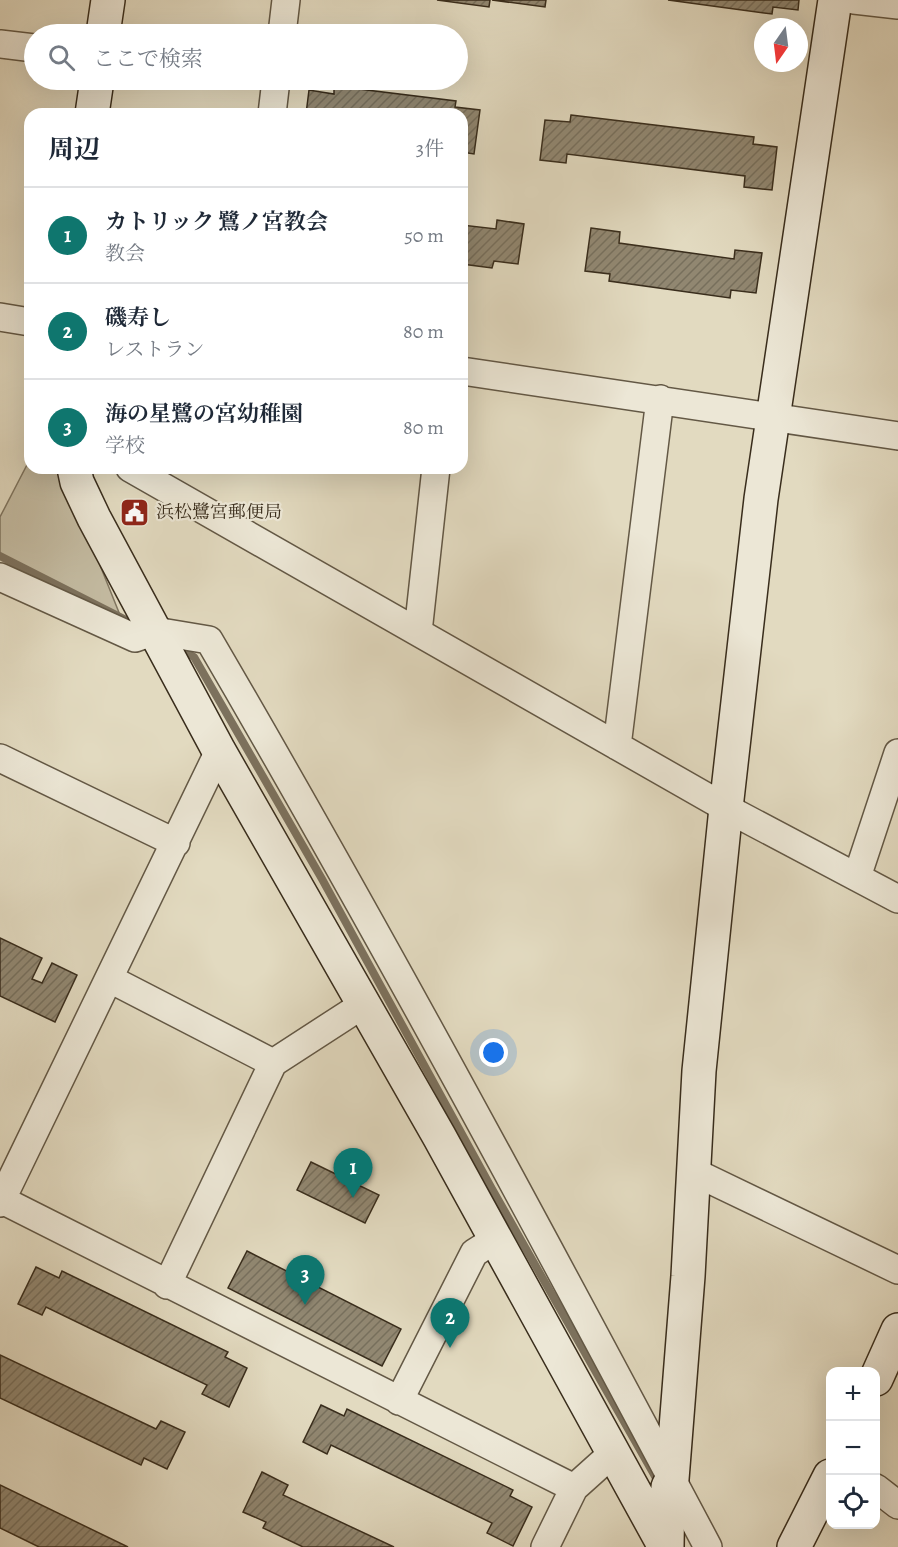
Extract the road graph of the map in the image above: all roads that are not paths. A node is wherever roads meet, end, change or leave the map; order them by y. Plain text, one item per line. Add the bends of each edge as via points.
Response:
1 (108, 0) edge
2 (286, 0) edge
3 (835, 0) edge
4 (854, 0) edge
5 (898, 5) edge
6 (104, 24) edge
7 (283, 24) edge
8 (0, 44) edge
9 (24, 47) edge
10 (96, 90) edge
11 (275, 90) edge
12 (93, 108) edge
13 (273, 108) edge
14 (0, 317) edge
15 (24, 321) edge
16 (468, 372) edge
17 (660, 399) junction
18 (773, 419) junction
19 (898, 436) edge
20 (75, 474) edge
21 (141, 474) edge
22 (435, 474) edge
23 (0, 577) edge
24 (418, 632) junction
25 (155, 639) junction
26 (616, 746) junction
27 (219, 751) junction
28 (898, 753) edge
29 (0, 758) edge
30 (726, 808) junction
31 (176, 843) junction
32 (857, 877) junction
33 (898, 899) edge
34 (110, 979) junction
35 (364, 1004) junction
36 (273, 1063) junction
37 (694, 1172) junction
38 (0, 1201) edge
39 (496, 1239) junction
40 (898, 1270) edge
41 (167, 1285) junction
42 (898, 1330) edge
43 (880, 1370) edge
44 (399, 1401) junction
45 (612, 1453) junction
46 (670, 1483) junction
47 (826, 1486) edge
48 (574, 1488) junction
49 (880, 1491) edge
50 (898, 1505) edge
51 (667, 1541) edge
52 (545, 1547) edge
53 (708, 1547) edge
54 (794, 1547) edge

1 - 6 street
2 - 7 street
3 - 18 street
4 - 5 street
8 - 9 street
10 - 12 street
11 - 13 street
14 - 15 street
16 - 17 street
17 - 18 street
17 - 26 street
18 - 19 street
18 - 30 street
20 - 25 street
21 - 24 street
22 - 24 street
23 - 25 street
24 - 26 street
25 - 27 street
25 - 46 street via 209,640 450,1068
26 - 30 street
27 - 31 street
27 - 35 street
28 - 32 street
29 - 31 street
30 - 32 street
30 - 37 street via 699,1071
31 - 34 street
32 - 33 street
34 - 36 street
34 - 38 street
35 - 36 street
35 - 39 street
36 - 41 street
37 - 40 street
37 - 46 street
38 - 41 street
39 - 44 street via 474,1253
39 - 45 street
41 - 44 street
42 - 43 street
44 - 48 street
45 - 48 street
45 - 51 street
46 - 51 street
46 - 53 street
47 - 54 street
48 - 52 street
49 - 50 street

